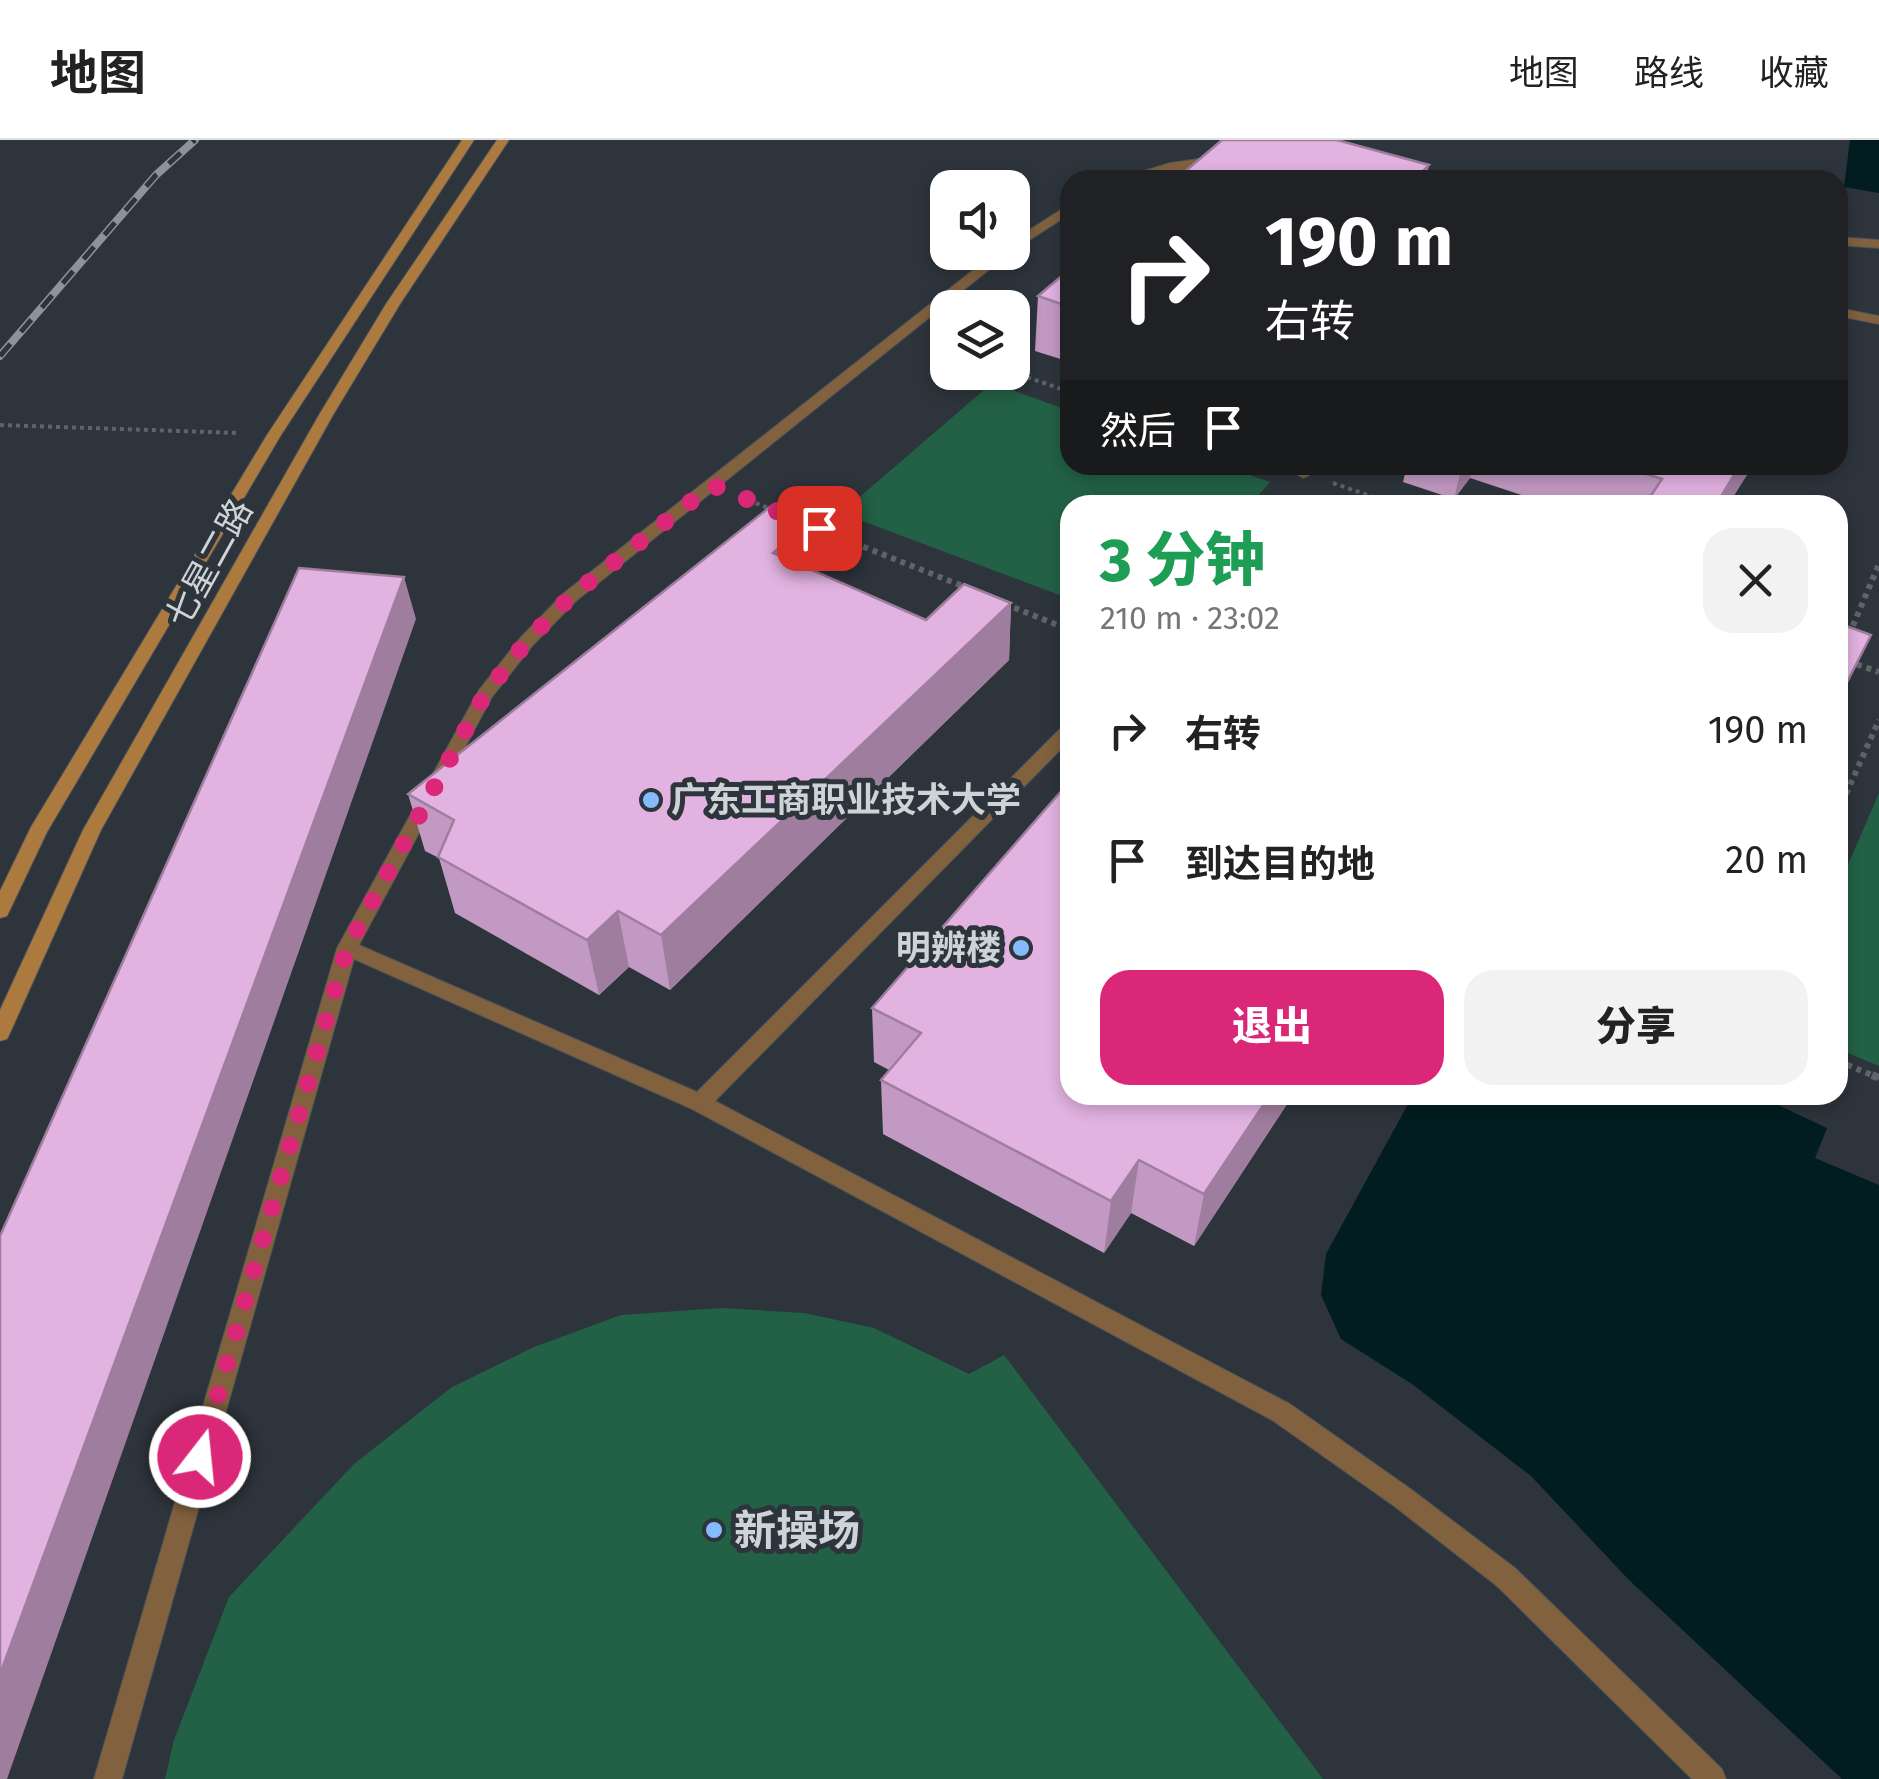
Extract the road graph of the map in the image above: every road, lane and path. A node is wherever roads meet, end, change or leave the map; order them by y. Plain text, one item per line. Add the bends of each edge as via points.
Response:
1 (468, 140) edge
2 (503, 140) edge
3 (1235, 162) edge
4 (1156, 170) edge
5 (1060, 215) edge
6 (1030, 235) edge
7 (1848, 242) edge
8 (1879, 244) edge
9 (982, 270) edge
10 (1848, 314) edge
11 (1879, 320) edge
12 (1030, 378) edge
13 (1060, 389) edge
14 (0, 425) edge
15 (274, 435) junction
16 (712, 485) junction
17 (783, 514) edge
18 (801, 521) edge
19 (1879, 564) edge
20 (980, 594) edge
21 (998, 601) edge
22 (1060, 626) edge
23 (1848, 635) edge
24 (1848, 661) edge
25 (1879, 672) edge
26 (1879, 720) edge
27 (1060, 739) edge
28 (1848, 790) edge
29 (0, 912) edge
30 (347, 948) junction
31 (0, 1033) edge
32 (1848, 1065) edge
33 (1879, 1078) edge
34 (700, 1103) junction
35 (108, 1779) edge
36 (1712, 1779) edge

1 - 15 street, 七星二路
2 - 31 street, 七星二路 via 326,414 92,830
3 - 4 street
5 - 6 street
7 - 8 street
9 - 16 street
10 - 11 street
12 - 13 path
14 - 15 path
15 - 29 street, 七星二路 via 38,832
16 - 17 path
16 - 30 street via 570,597 516,654 485,694
18 - 20 path
19 - 23 path
21 - 22 path
24 - 25 path
26 - 28 path
27 - 34 street
30 - 34 street
30 - 35 street
32 - 33 path
34 - 36 street via 1281,1412 1506,1577

